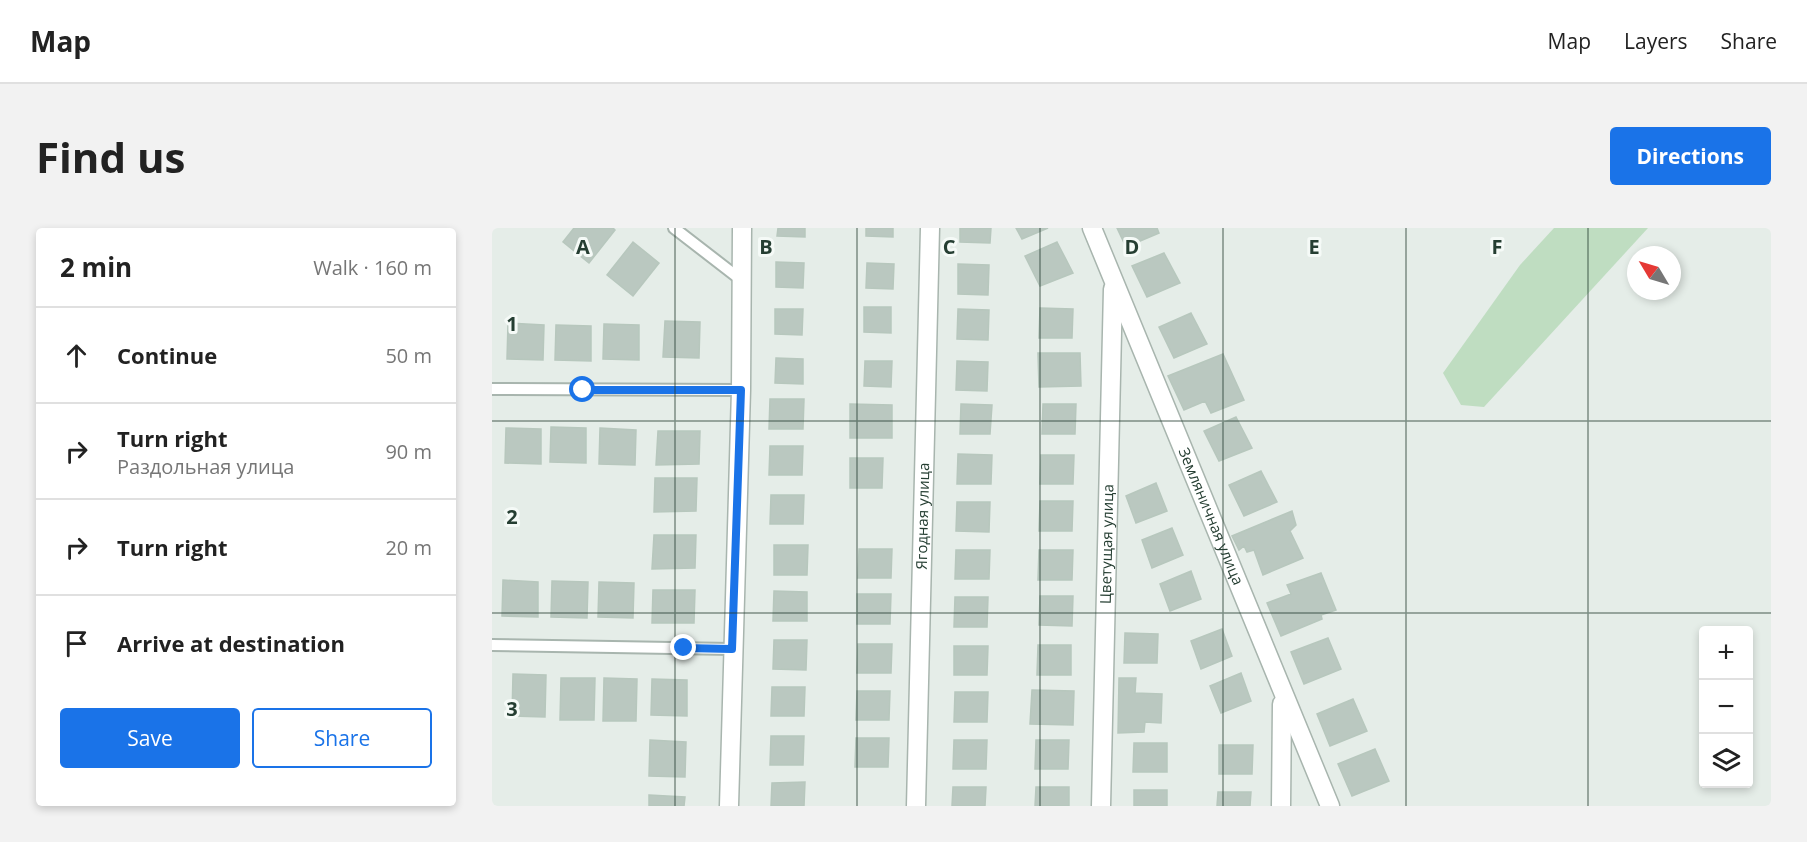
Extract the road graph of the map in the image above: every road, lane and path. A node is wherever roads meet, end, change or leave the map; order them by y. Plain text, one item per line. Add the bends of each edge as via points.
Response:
1 (674, 228) edge
2 (742, 228) edge
3 (930, 228) edge
4 (1092, 228) edge
5 (740, 279) junction
6 (1113, 280) junction
7 (492, 389) edge
8 (741, 390) junction
9 (492, 645) edge
10 (732, 649) junction
11 (1282, 696) junction
12 (729, 806) edge
13 (916, 806) edge
14 (1101, 806) edge
15 (1281, 806) edge
16 (1330, 806) edge

1 - 5 lane
2 - 5 street
3 - 13 street, Ягодная улица
4 - 6 street, Земляничная улица
5 - 8 street
6 - 11 street, Земляничная улица
6 - 14 street, Цветущая улица
7 - 8 lane
8 - 10 street
9 - 10 lane
10 - 12 street
11 - 15 street
11 - 16 street, Земляничная улица

